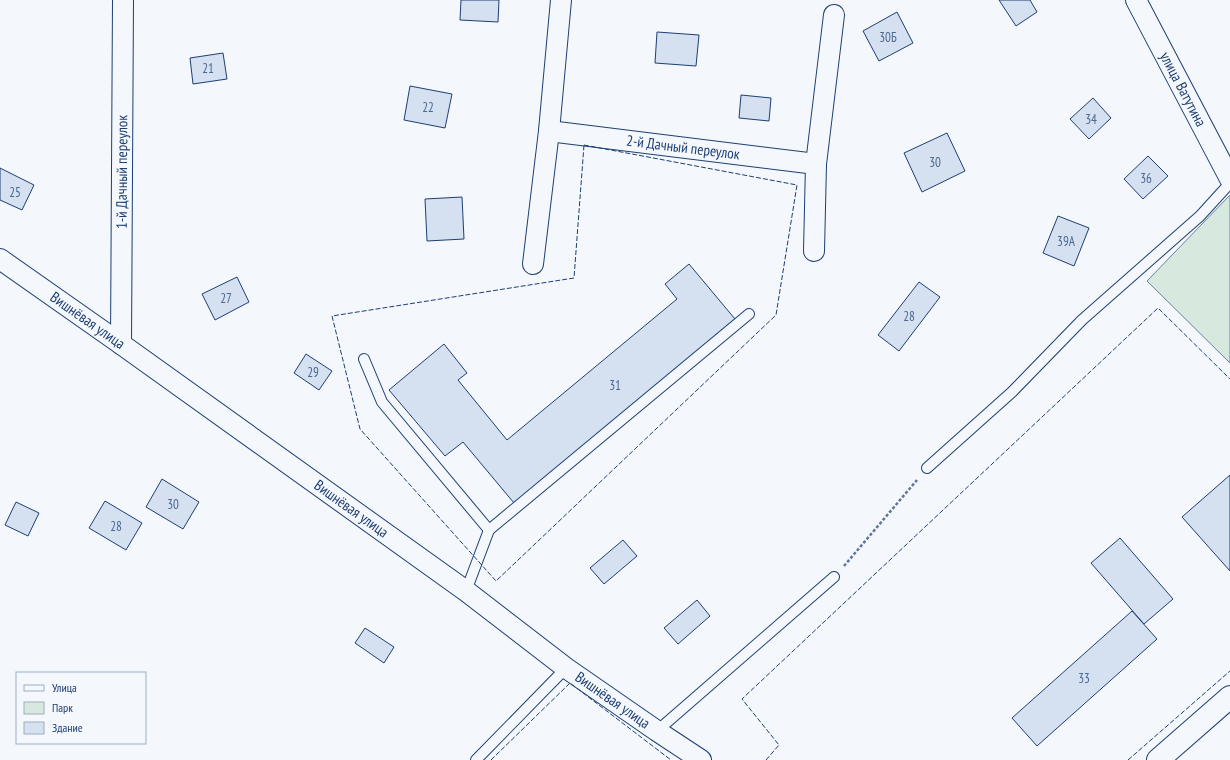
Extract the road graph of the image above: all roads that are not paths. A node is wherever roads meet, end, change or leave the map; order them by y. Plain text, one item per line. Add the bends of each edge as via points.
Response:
1 (123, 0) edge
2 (561, 0) edge
3 (1136, 0) edge
4 (834, 15) dead end
5 (549, 131) junction
6 (816, 164) junction
7 (1230, 179) edge
8 (1230, 183) edge
9 (814, 251) dead end
10 (0, 259) edge
11 (534, 264) dead end
12 (749, 314) dead end
13 (120, 344) junction
14 (364, 359) dead end
15 (927, 468) road end
16 (489, 530) junction
17 (834, 577) road end
18 (466, 591) junction
19 (566, 668) junction
20 (1230, 697) edge
21 (657, 731) junction
22 (476, 760) edge
23 (701, 760) edge
24 (1158, 760) edge

1 - 13 street, 1-й Дачный переулок
2 - 5 street
3 - 7 street, улица Ватутина
4 - 6 street
5 - 6 street, 2-й Дачный переулок
5 - 11 street
6 - 9 street
8 - 15 lane via 1200,216 1082,320 1012,392
10 - 13 street, Вишнёвая улица
12 - 16 lane
13 - 18 street, Вишнёвая улица
14 - 16 lane via 382,402
16 - 18 lane
17 - 21 lane
18 - 19 street, Вишнёвая улица
19 - 21 street, Вишнёвая улица
19 - 22 lane
20 - 24 street
21 - 23 street, Вишнёвая улица

